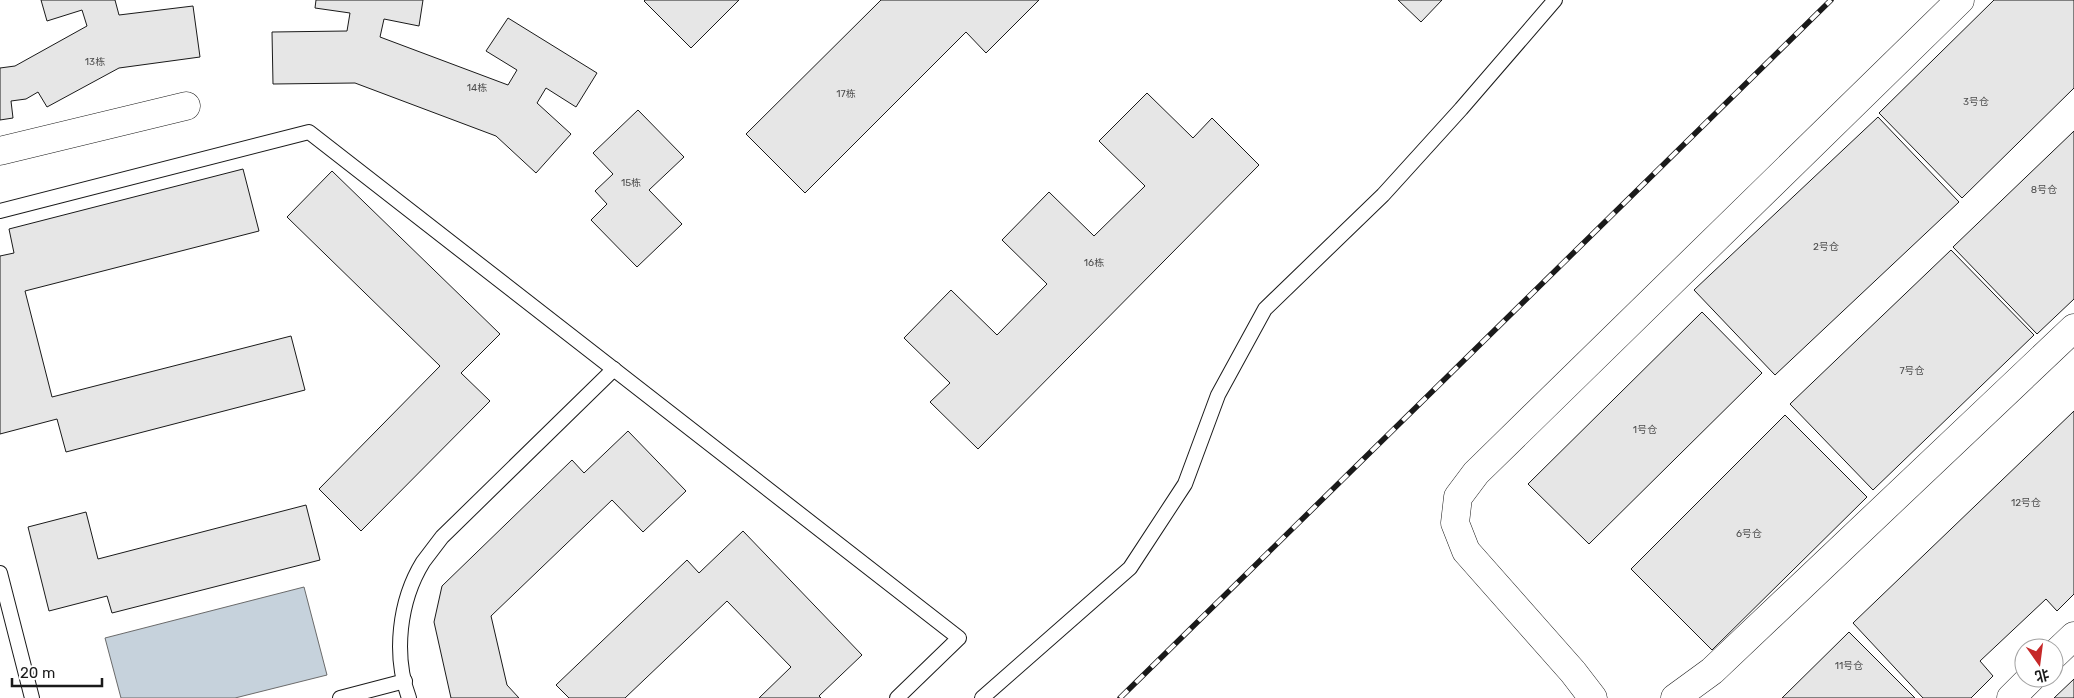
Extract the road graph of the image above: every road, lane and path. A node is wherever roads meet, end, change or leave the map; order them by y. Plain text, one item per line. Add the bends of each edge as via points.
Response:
1 (1555, 0) edge
2 (1960, 0) edge
3 (186, 106) dead end
4 (0, 152) edge
5 (0, 211) edge
6 (2074, 328) edge
7 (614, 369) junction
8 (0, 574) edge
9 (2074, 636) edge
10 (2064, 646) edge
11 (405, 681) junction
12 (2021, 688) edge
13 (32, 698) edge
14 (340, 698) edge
15 (409, 698) edge
16 (897, 698) edge
17 (982, 698) edge
18 (1593, 698) edge
19 (1675, 698) edge
20 (2011, 698) edge

1 - 17 lane via 1383,195 1265,309 1218,395 1185,484 1130,568
2 - 18 street via 1476,472 1458,497 1455,523 1466,552
3 - 4 street
5 - 7 lane via 309,132
6 - 19 street via 1712,671
7 - 11 lane via 442,537 423,564 409,593 401,624 400,657
7 - 16 lane via 959,638
8 - 13 lane
9 - 10 street
11 - 14 lane
11 - 15 lane
12 - 20 street

